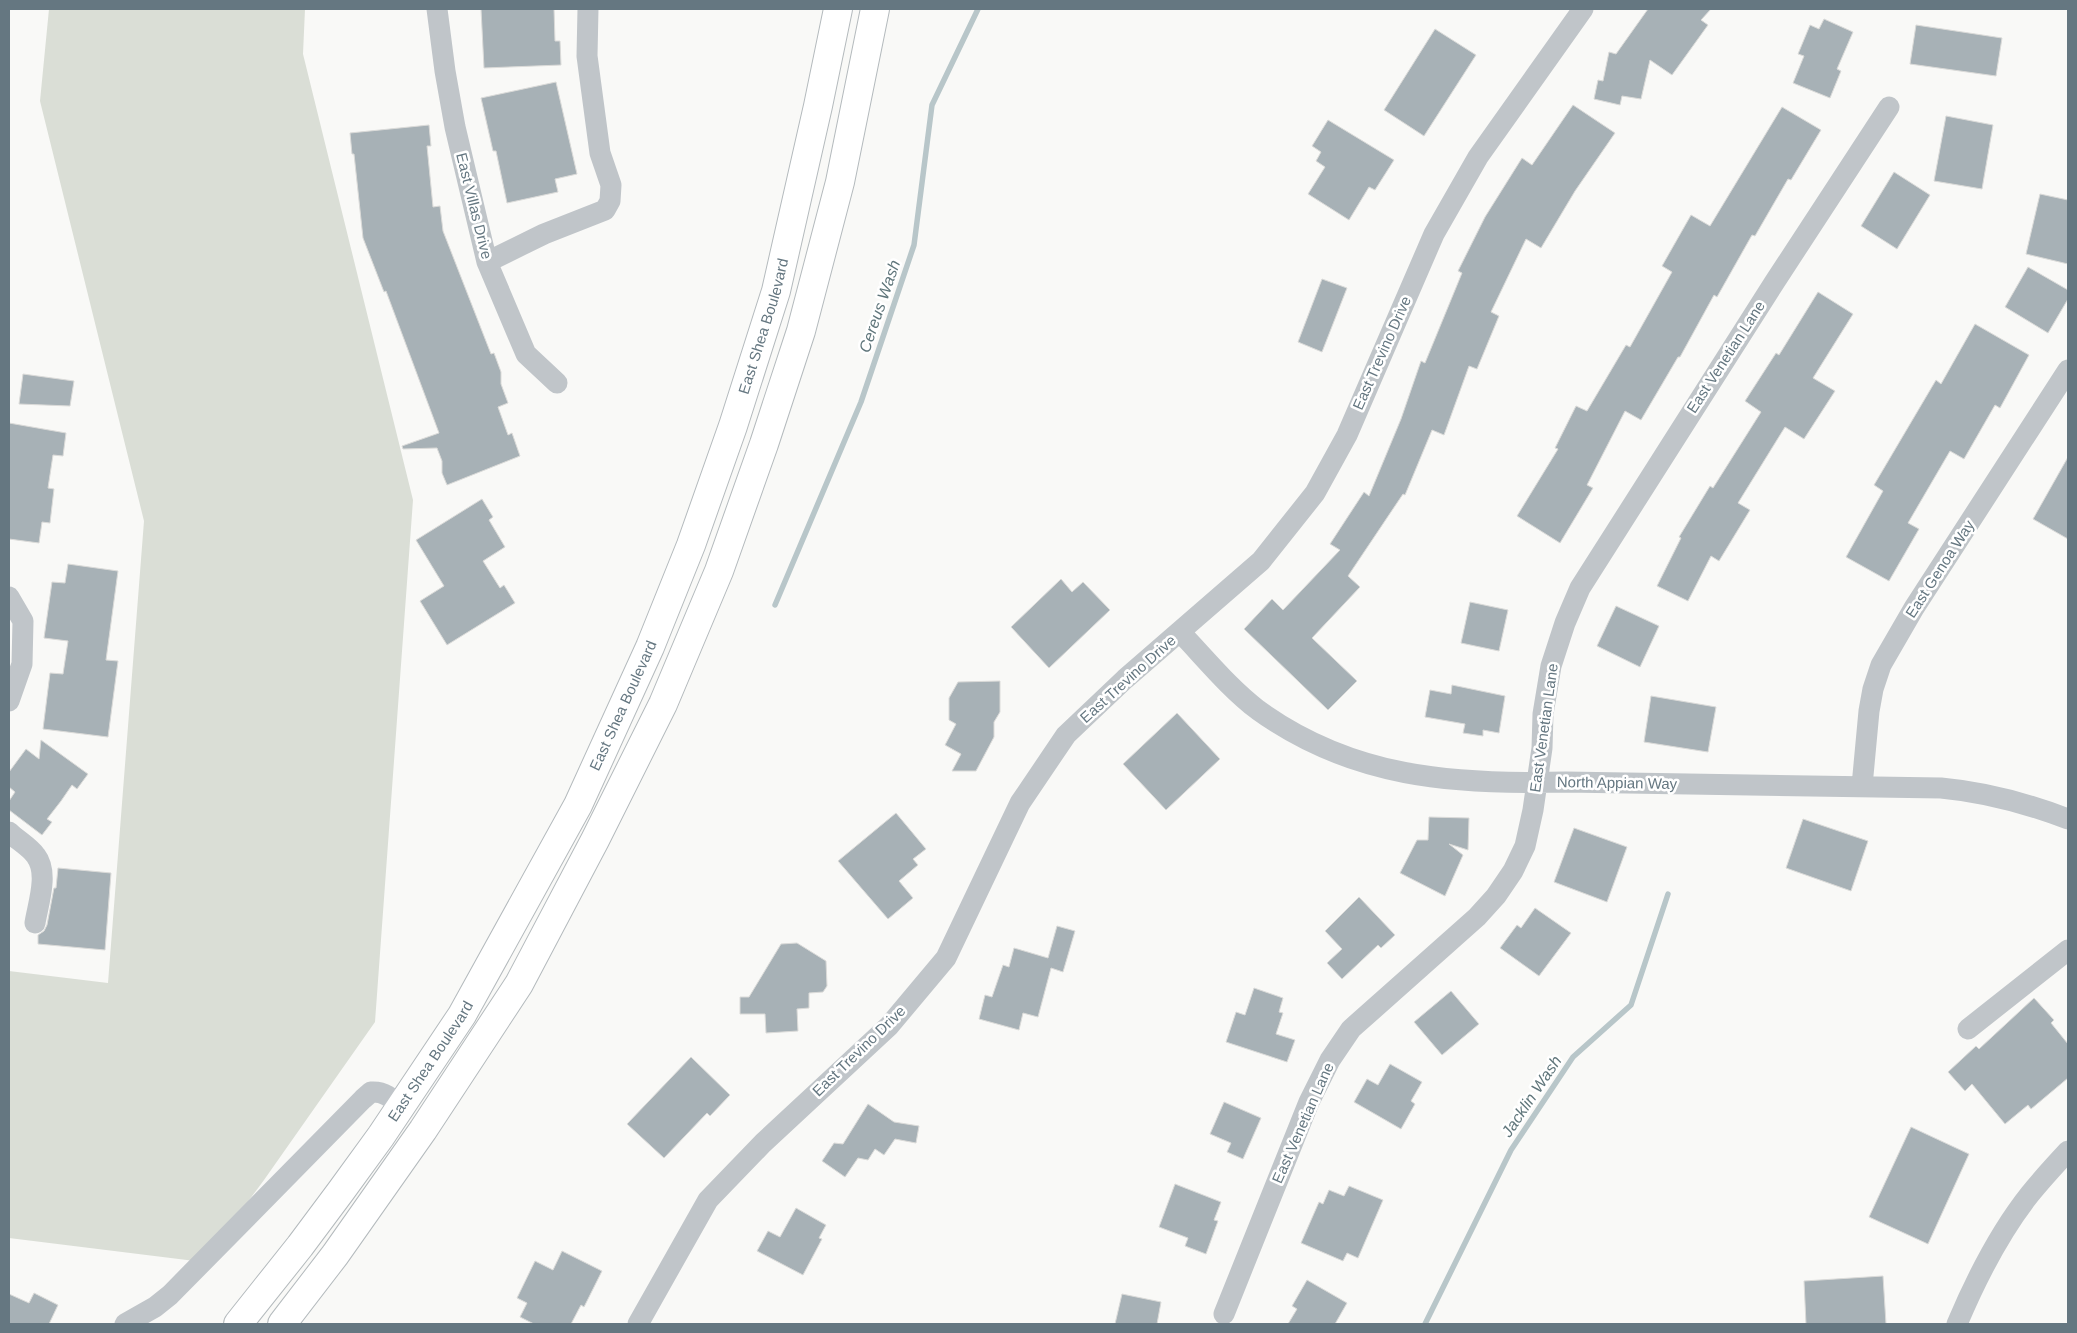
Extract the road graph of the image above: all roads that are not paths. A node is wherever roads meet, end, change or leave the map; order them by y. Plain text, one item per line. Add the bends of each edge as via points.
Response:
1 (437, 9) edge
2 (588, 9) edge
3 (838, 9) edge
4 (875, 9) edge
5 (1583, 9) edge
6 (1889, 107) dead end
7 (487, 262) junction
8 (2068, 370) edge
9 (557, 383) dead end
10 (725, 447) junction
11 (758, 459) junction
12 (9, 597) edge
13 (1180, 632) junction
14 (9, 701) edge
15 (1537, 783) junction
16 (1862, 786) junction
17 (2068, 819) edge
18 (9, 832) edge
19 (35, 923) dead end
20 (2068, 950) edge
21 (1968, 1029) dead end
22 (400, 1107) junction
23 (2068, 1151) edge
24 (1224, 1314) dead end
25 (125, 1324) edge
26 (238, 1324) edge
27 (282, 1324) edge
28 (638, 1324) edge
29 (1957, 1324) edge

1 - 7 street, East Villas Drive via 455,127
2 - 7 street via 587,56 600,153 611,185 610,200 605,210 544,234
3 - 10 main road, East Shea Boulevard via 776,291
4 - 11 main road, East Shea Boulevard via 837,191 801,331
5 - 13 street, East Trevino Drive via 1478,157 1434,234 1347,435 1315,493 1261,561
6 - 15 street, East Venetian Lane via 1580,588 1564,623 1551,666
7 - 9 street, East Villas Drive via 526,354
8 - 16 street, East Genoa Way via 1914,608 1881,665 1869,711
10 - 11 main road
10 - 22 main road, East Shea Boulevard via 691,545 650,647 578,805 462,1015
11 - 27 main road, East Shea Boulevard via 718,571 663,704 519,984 423,1130
12 - 14 street via 23,621 22,664
13 - 15 street, North Appian Way via 1257,709 1291,732 1340,755 1393,772 1440,779
13 - 28 street, East Trevino Drive via 1066,735 1020,803 946,958 889,1026 763,1143 708,1200
15 - 16 street, North Appian Way
15 - 24 street, East Venetian Lane via 1525,846 1496,896 1478,917 1351,1030 1330,1060 1309,1102
16 - 17 street, North Appian Way via 1973,791 2006,798
18 - 19 street via 36,856 41,867
20 - 21 street
22 - 25 street via 390,1096 371,1092 170,1295
22 - 26 main road, East Shea Boulevard via 300,1246
23 - 29 street via 2029,1195 2002,1234

